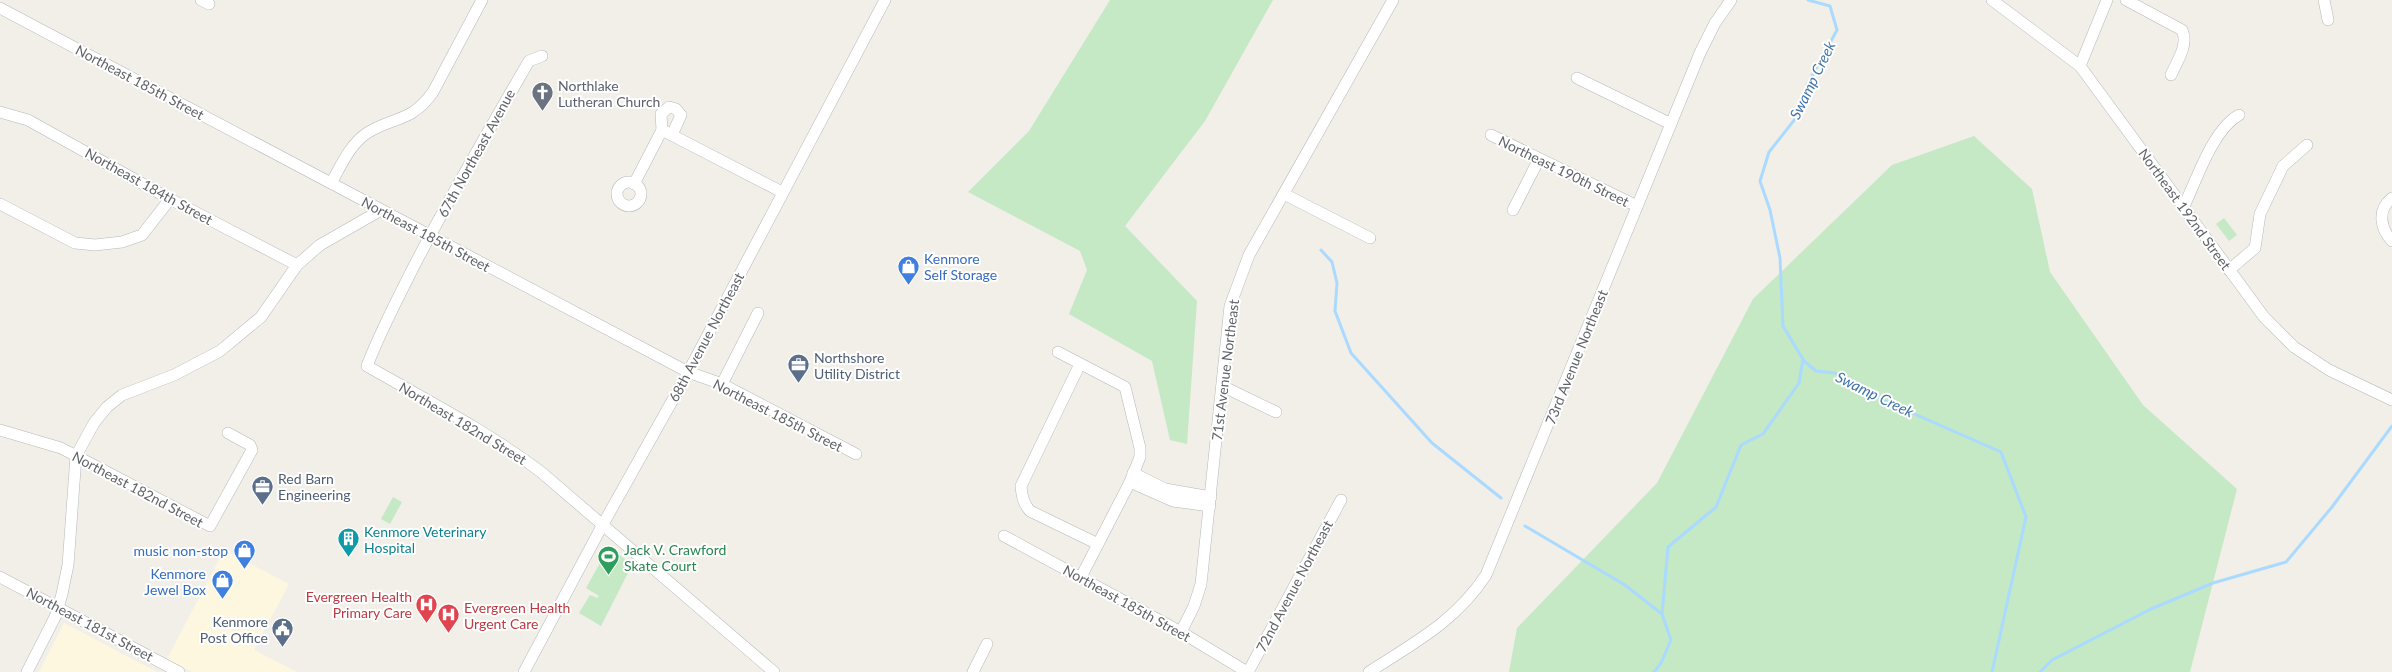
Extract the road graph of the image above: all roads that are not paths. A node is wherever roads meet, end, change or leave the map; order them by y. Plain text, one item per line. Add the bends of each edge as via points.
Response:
1 (482, 0) edge
2 (885, 0) edge
3 (1393, 0) edge
4 (1731, 0) edge
5 (1992, 0) edge
6 (2107, 0) edge
7 (2126, 0) edge
8 (2324, 0) edge
9 (0, 8) edge
10 (2328, 20) dead end
11 (542, 56) dead end
12 (2080, 66) junction
13 (2171, 76) dead end
14 (1577, 78) dead end
15 (0, 112) edge
16 (2239, 115) dead end
17 (1671, 124) junction
18 (1491, 135) dead end
19 (2307, 145) dead end
20 (1539, 159) junction
21 (331, 183) junction
22 (634, 184) dead end
23 (782, 192) junction
24 (1284, 194) junction
25 (2392, 198) edge
26 (170, 199) junction
27 (0, 204) edge
28 (1637, 206) junction
29 (2184, 206) junction
30 (381, 210) junction
31 (1513, 210) dead end
32 (430, 237) junction
33 (1370, 238) dead end
34 (2392, 241) edge
35 (297, 265) junction
36 (2229, 270) junction
37 (758, 313) dead end
38 (1058, 352) dead end
39 (1080, 364) junction
40 (367, 366) joint
41 (688, 372) junction
42 (722, 384) junction
43 (1222, 386) junction
44 (2392, 400) edge
45 (1276, 412) dead end
46 (0, 430) edge
47 (228, 433) dead end
48 (856, 454) dead end
49 (76, 456) junction
50 (1131, 477) junction
51 (1341, 500) dead end
52 (1211, 502) junction
53 (602, 526) junction
54 (1004, 536) dead end
55 (1098, 544) junction
56 (0, 577) edge
57 (1082, 577) junction
58 (58, 607) junction
59 (1181, 632) junction
60 (987, 644) dead end
61 (27, 672) edge
62 (179, 672) edge
63 (524, 672) edge
64 (774, 672) edge
65 (973, 672) edge
66 (1248, 672) edge
67 (1369, 672) edge

1 - 21 street via 424,104 410,116 382,125 360,138
2 - 23 street, 68th Avenue Northeast
3 - 24 street, 71st Avenue Northeast
4 - 17 street, 73rd Avenue Northeast via 1700,52
5 - 12 street, Northeast 192nd Street
6 - 12 street
7 - 13 street via 2182,30 2185,45
8 - 10 street
9 - 21 street, Northeast 185th Street
11 - 32 street, 67th Northeast Avenue via 529,62
12 - 29 street, Northeast 192nd Street
14 - 17 street
15 - 26 street, Northeast 184th Street via 28,120
16 - 29 street via 2229,120 2220,131
17 - 28 street, 73rd Avenue Northeast
18 - 20 street, Northeast 190th Street
19 - 36 street via 2283,166 2260,214 2255,248
20 - 28 street, Northeast 190th Street
20 - 31 street
21 - 30 street, Northeast 185th Street
22 - 23 street via 667,133
23 - 41 street, 68th Avenue Northeast
24 - 33 street
24 - 43 street, 71st Avenue Northeast via 1249,255 1230,306
25 - 34 street via 2382,213 2381,221 2384,232
26 - 27 street via 142,235 122,242 95,245 76,243
26 - 35 street, Northeast 184th Street
28 - 67 street, 73rd Avenue Northeast via 1486,576 1463,607 1442,624
29 - 36 street, Northeast 192nd Street
30 - 32 street, Northeast 185th Street
30 - 35 street via 320,245
32 - 40 street, 67th Northeast Avenue via 380,333
32 - 41 street, Northeast 185th Street
35 - 49 street via 261,317 220,351 174,375 122,395 107,406 94,423
36 - 44 street, Northeast 192nd Street via 2264,317 2294,347 2329,370
37 - 42 street
38 - 39 street
39 - 50 street via 1125,387 1140,448 1140,457
39 - 55 street via 1021,486 1022,499 1030,511
40 - 53 street, Northeast 182nd Street via 510,449 541,472
41 - 42 street, Northeast 185th Street
41 - 53 street, 68th Avenue Northeast
42 - 48 street, Northeast 185th Street
43 - 45 street
43 - 52 street, 71st Avenue Northeast
46 - 49 street, Northeast 182nd Street via 52,444
47 - 49 street, Northeast 182nd Street via 250,445 252,450 210,526
49 - 58 street via 68,565
50 - 52 street via 1173,501
50 - 55 street
51 - 66 street, 72nd Avenue Northeast
52 - 59 street, 71st Avenue Northeast via 1201,584
53 - 63 street, 68th Avenue Northeast
53 - 64 street, Northeast 182nd Street
54 - 57 street, Northeast 185th Street
55 - 57 street
56 - 58 street, Northeast 181st Street
57 - 59 street, Northeast 185th Street
58 - 61 street
58 - 62 street, Northeast 181st Street
59 - 66 street, Northeast 185th Street
60 - 65 street

